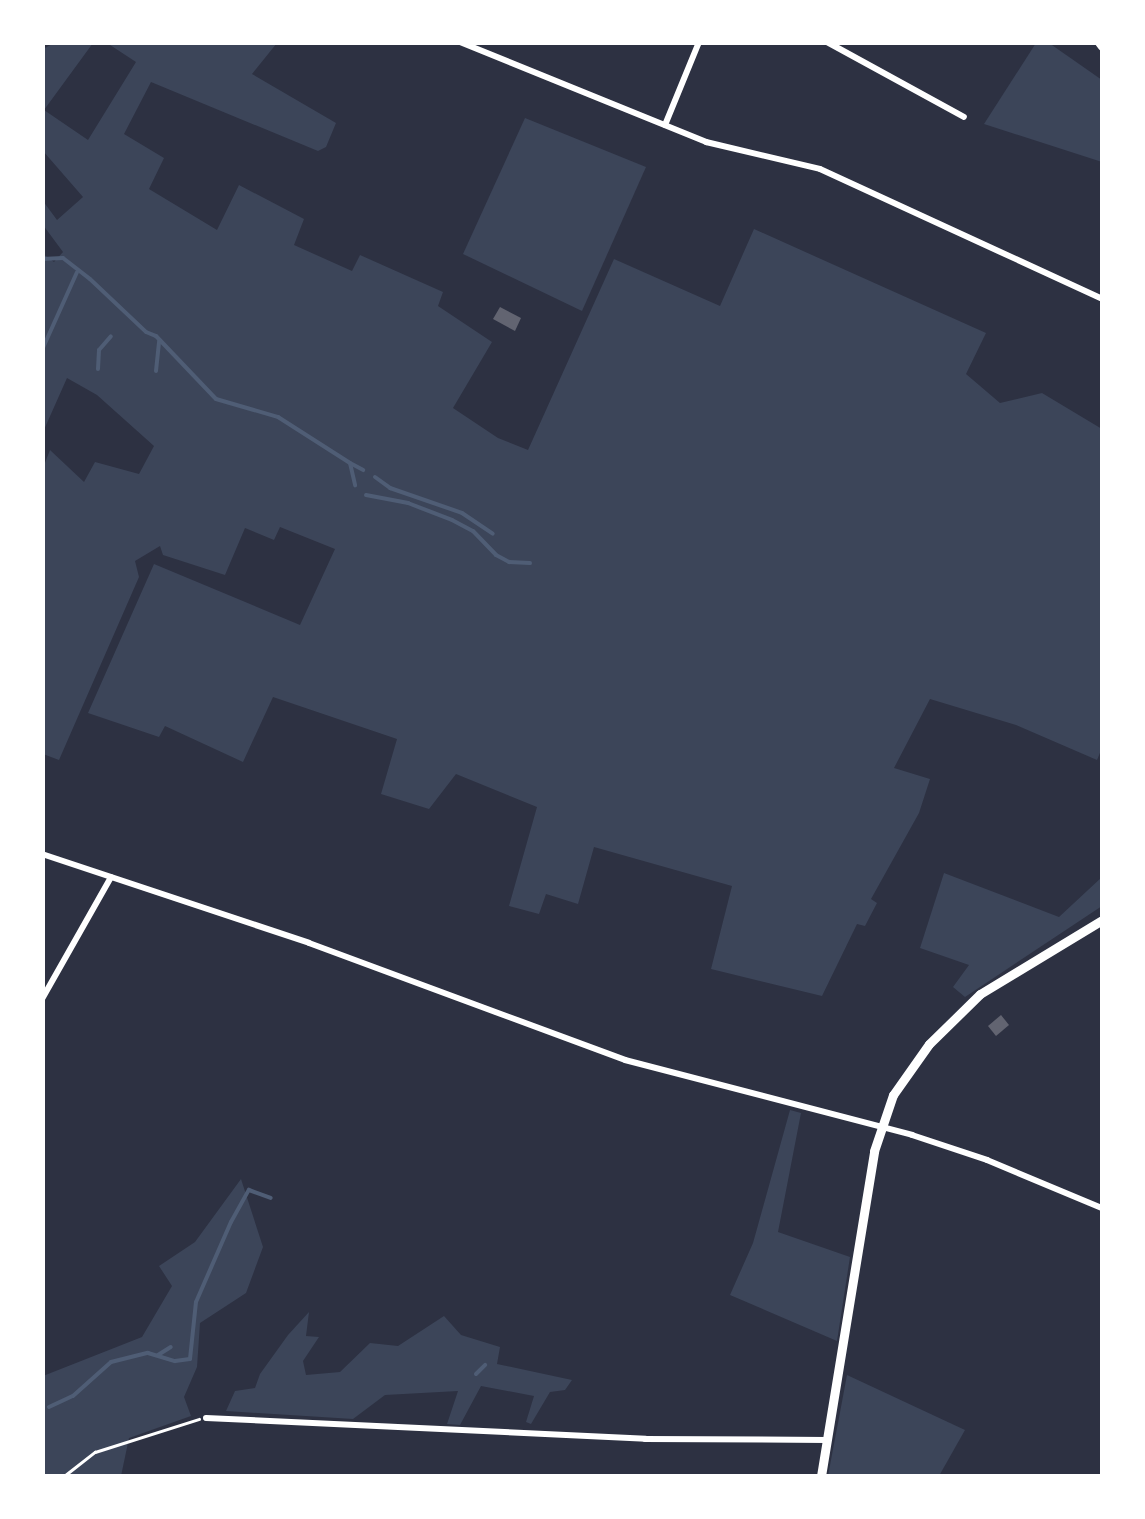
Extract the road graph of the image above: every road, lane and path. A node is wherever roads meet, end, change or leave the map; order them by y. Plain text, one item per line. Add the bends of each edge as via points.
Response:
1 (460, 42) edge
2 (699, 42) edge
3 (828, 42) edge
4 (964, 117) dead end
5 (665, 126) junction
6 (1102, 299) edge
7 (42, 854) edge
8 (111, 877) junction
9 (1102, 920) edge
10 (42, 999) edge
11 (882, 1128) junction
12 (1102, 1208) edge
13 (206, 1418) joint
14 (827, 1440) junction
15 (64, 1476) edge
16 (821, 1476) edge

1 - 5 street
2 - 5 street
3 - 4 street
5 - 6 street via 820,168
7 - 8 street
8 - 10 street
8 - 11 street via 625,1060
9 - 11 main road via 1005,976 948,1023 901,1082
11 - 12 street via 987,1160
11 - 14 main road
13 - 14 street via 645,1439
13 - 15 path via 95,1452
14 - 16 main road

